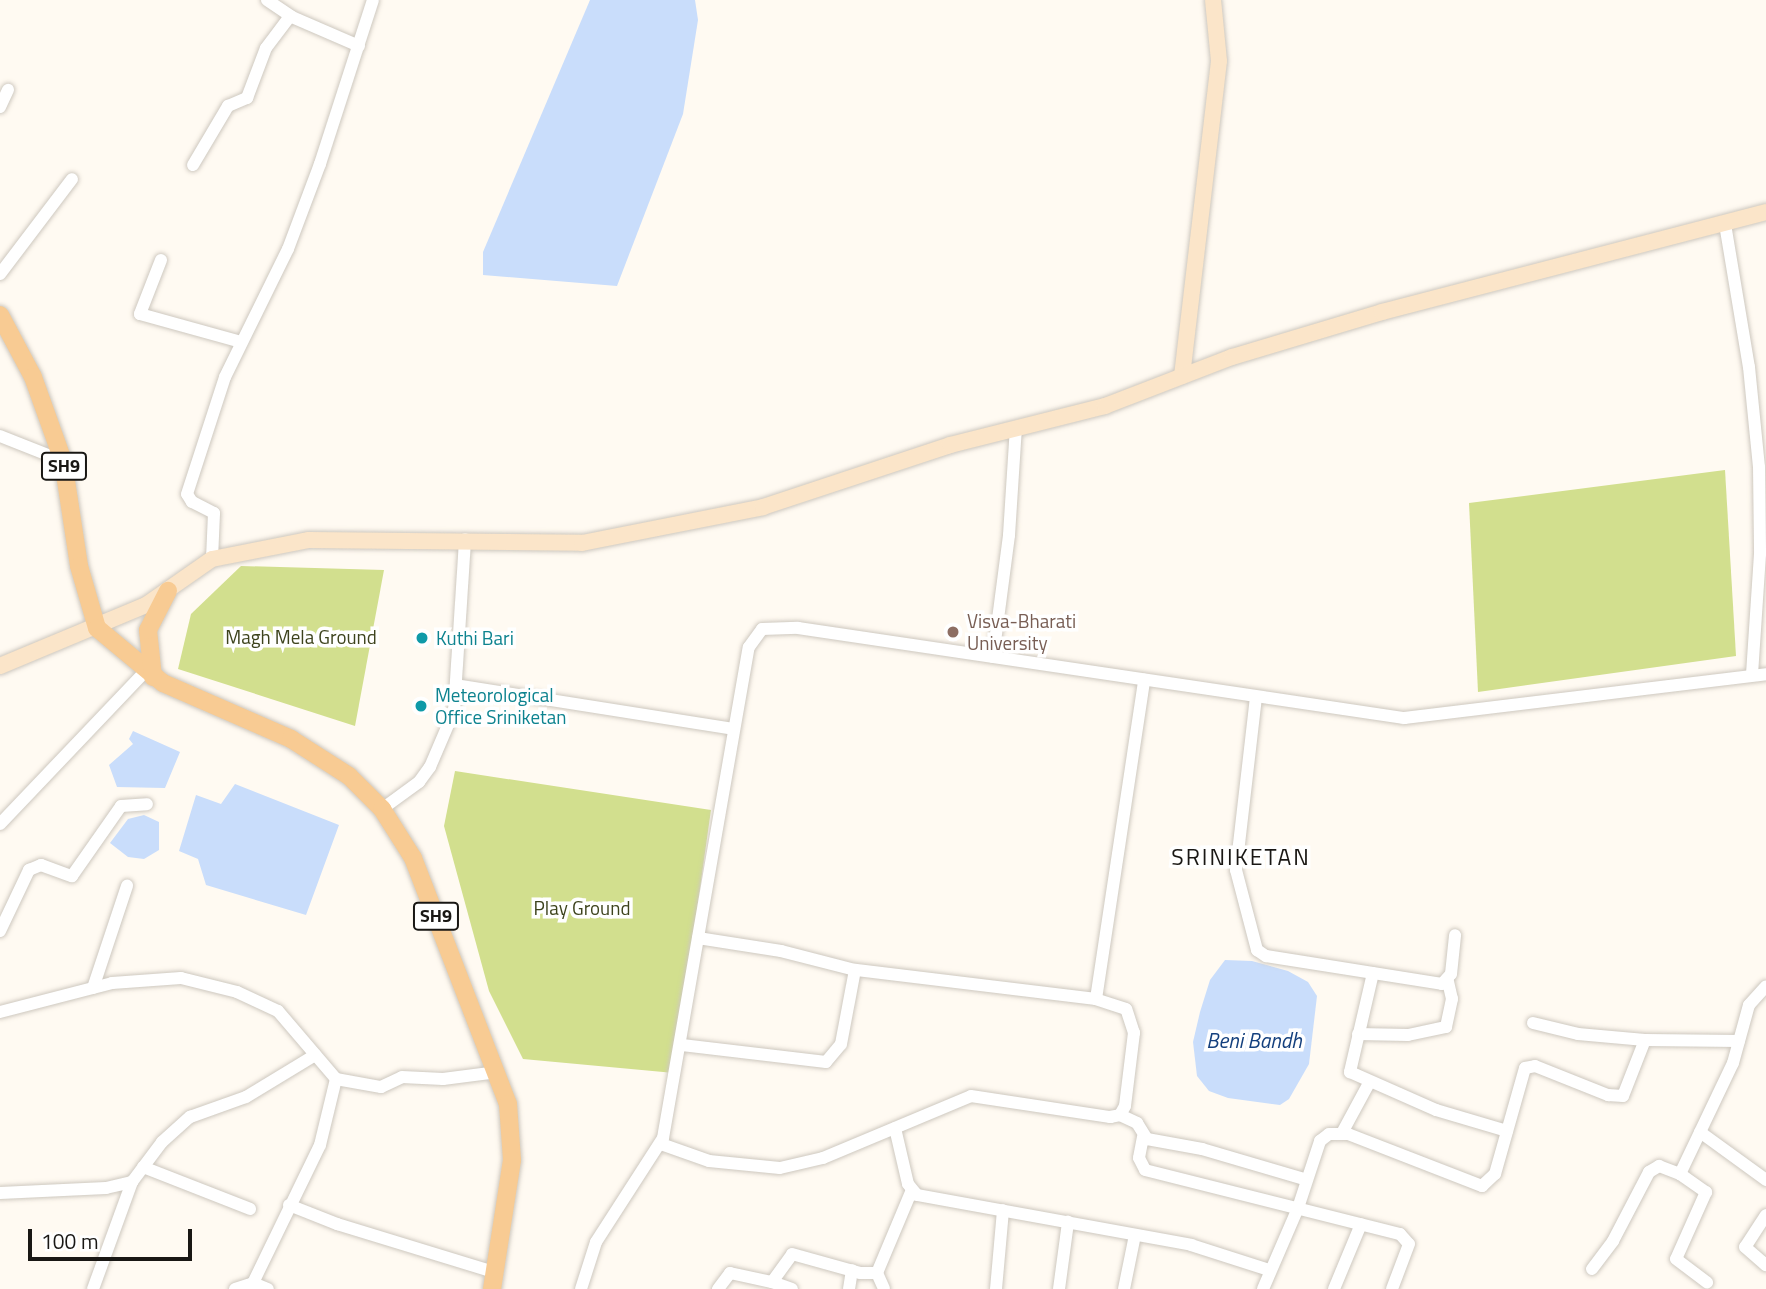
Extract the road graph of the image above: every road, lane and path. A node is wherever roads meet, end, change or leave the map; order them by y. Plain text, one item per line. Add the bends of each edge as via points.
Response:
1 (267, 0) edge
2 (373, 0) edge
3 (1213, 0) edge
4 (290, 16) junction
5 (359, 46) junction
6 (8, 90) dead end
7 (0, 107) edge
8 (193, 165) dead end
9 (72, 179) dead end
10 (1766, 212) edge
11 (1725, 224) junction
12 (161, 260) dead end
13 (0, 274) edge
14 (0, 314) edge
15 (242, 342) junction
16 (1182, 376) junction
17 (1016, 428) junction
18 (0, 436) edge
19 (63, 461) junction
20 (465, 539) junction
21 (212, 559) junction
22 (168, 591) junction
23 (97, 628) junction
24 (993, 657) junction
25 (0, 666) edge
26 (149, 674) junction
27 (1766, 674) edge
28 (1752, 675) junction
29 (1144, 680) junction
30 (456, 685) junction
31 (1256, 697) junction
32 (734, 729) junction
33 (147, 804) dead end
34 (382, 810) junction
35 (0, 824) edge
36 (127, 886) dead end
37 (0, 931) edge
38 (1455, 935) dead end
39 (698, 938) junction
40 (855, 970) junction
41 (1374, 973) junction
42 (1448, 981) junction
43 (1766, 986) edge
44 (93, 988) junction
45 (1096, 999) junction
46 (0, 1012) edge
47 (1533, 1023) dead end
48 (1358, 1034) junction
49 (1645, 1040) junction
50 (1739, 1041) junction
51 (682, 1045) junction
52 (314, 1055) junction
53 (498, 1072) junction
54 (336, 1079) junction
55 (1369, 1083) junction
56 (1120, 1115) junction
57 (895, 1128) junction
58 (1507, 1131) junction
59 (1700, 1132) junction
60 (1342, 1133) junction
61 (1143, 1137) junction
62 (661, 1144) junction
63 (143, 1167) junction
64 (1680, 1174) junction
65 (1307, 1180) junction
66 (1766, 1180) edge
67 (132, 1182) junction
68 (911, 1192) junction
69 (0, 1193) edge
70 (289, 1205) junction
71 (250, 1209) dead end
72 (1298, 1209) junction
73 (1003, 1210) junction
74 (1766, 1215) edge
75 (1068, 1222) junction
76 (1361, 1224) junction
77 (1135, 1235) junction
78 (1766, 1265) edge
79 (1592, 1269) dead end
80 (852, 1270) junction
81 (1269, 1270) junction
82 (877, 1273) junction
83 (493, 1281) edge
84 (772, 1282) junction
85 (1707, 1282) dead end
86 (253, 1283) junction
87 (93, 1289) edge
88 (235, 1289) edge
89 (268, 1289) edge
90 (581, 1289) edge
91 (718, 1289) edge
92 (792, 1289) edge
93 (849, 1289) edge
94 (884, 1289) edge
95 (996, 1289) edge
96 (1059, 1289) edge
97 (1124, 1289) edge
98 (1263, 1289) edge
99 (1334, 1289) edge
100 (1392, 1289) edge

1 - 4 street
2 - 5 street
3 - 16 main road via 1219,61
4 - 5 street
4 - 8 street via 266,48 247,98 228,106
5 - 15 street via 288,249
6 - 7 street
9 - 13 street
10 - 11 main road
11 - 16 main road via 1382,312
11 - 28 street via 1749,367 1759,467
12 - 15 street via 140,314
14 - 19 main road, SH9 via 33,377
15 - 21 street via 225,377 187,494 192,502 214,513
16 - 17 main road via 1105,406
17 - 20 main road via 762,507 582,542
17 - 24 street via 1010,535
18 - 19 street
19 - 23 main road, SH9 via 79,566
20 - 21 main road via 310,540
20 - 30 street
21 - 22 main road
22 - 23 main road
22 - 26 main road via 148,630
23 - 25 main road
23 - 26 main road, SH9
24 - 29 street
24 - 32 street via 798,628 762,629 749,647
26 - 34 main road, SH9 via 291,738 349,776
26 - 35 street
27 - 28 street
28 - 31 street via 1404,718
29 - 31 street
29 - 45 street
30 - 32 street
30 - 34 street via 454,711 430,767 419,782
31 - 41 street via 1236,870 1252,942 1266,956
32 - 39 street
33 - 37 street via 121,806 72,876 34,865 17,890
34 - 53 main road, SH9 via 413,858
36 - 44 street
38 - 42 street
39 - 40 street via 780,951
39 - 51 street
40 - 45 street
40 - 51 street via 841,1044 826,1062
41 - 42 street via 1433,984
41 - 48 street
42 - 48 street via 1452,999 1446,1027 1408,1035
43 - 50 street via 1752,997
44 - 46 street
44 - 52 street via 167,978 228,989 266,1004 290,1020
45 - 56 street via 1126,1009 1133,1019 1125,1106
47 - 49 street via 1578,1034
48 - 55 street via 1350,1072
49 - 50 street
49 - 58 street via 1623,1096 1608,1095 1535,1066 1525,1068
50 - 59 street
51 - 62 street
52 - 54 street
52 - 63 street via 246,1097 190,1117
53 - 54 street via 443,1079 397,1078 381,1087
53 - 83 main road, SH9 via 508,1104 513,1160
54 - 70 street via 320,1145
55 - 58 street
55 - 60 street
56 - 57 street via 971,1096
56 - 61 street via 1138,1123
57 - 62 street via 823,1158 780,1168 709,1161
57 - 68 street
58 - 60 street via 1495,1174 1482,1186
59 - 64 street
59 - 66 street
60 - 65 street via 1329,1134 1320,1141
61 - 65 street
61 - 72 street via 1139,1158 1145,1170
62 - 90 street via 596,1242
63 - 67 street
63 - 71 street
64 - 79 street via 1659,1166 1649,1172 1614,1241
64 - 85 street via 1704,1189 1706,1196 1676,1259
65 - 72 street
67 - 69 street via 106,1188
67 - 87 street
68 - 73 street
68 - 82 street
70 - 83 street
70 - 86 street
72 - 76 street
72 - 81 street
73 - 75 street
73 - 95 street
74 - 78 street via 1745,1247
75 - 77 street
75 - 96 street
76 - 99 street
76 - 100 street via 1400,1234 1409,1244
77 - 81 street via 1191,1245
77 - 97 street
80 - 82 street
80 - 84 street via 792,1254
80 - 93 street
81 - 98 street
82 - 94 street
84 - 91 street via 730,1273
84 - 92 street
86 - 88 street
86 - 89 street

